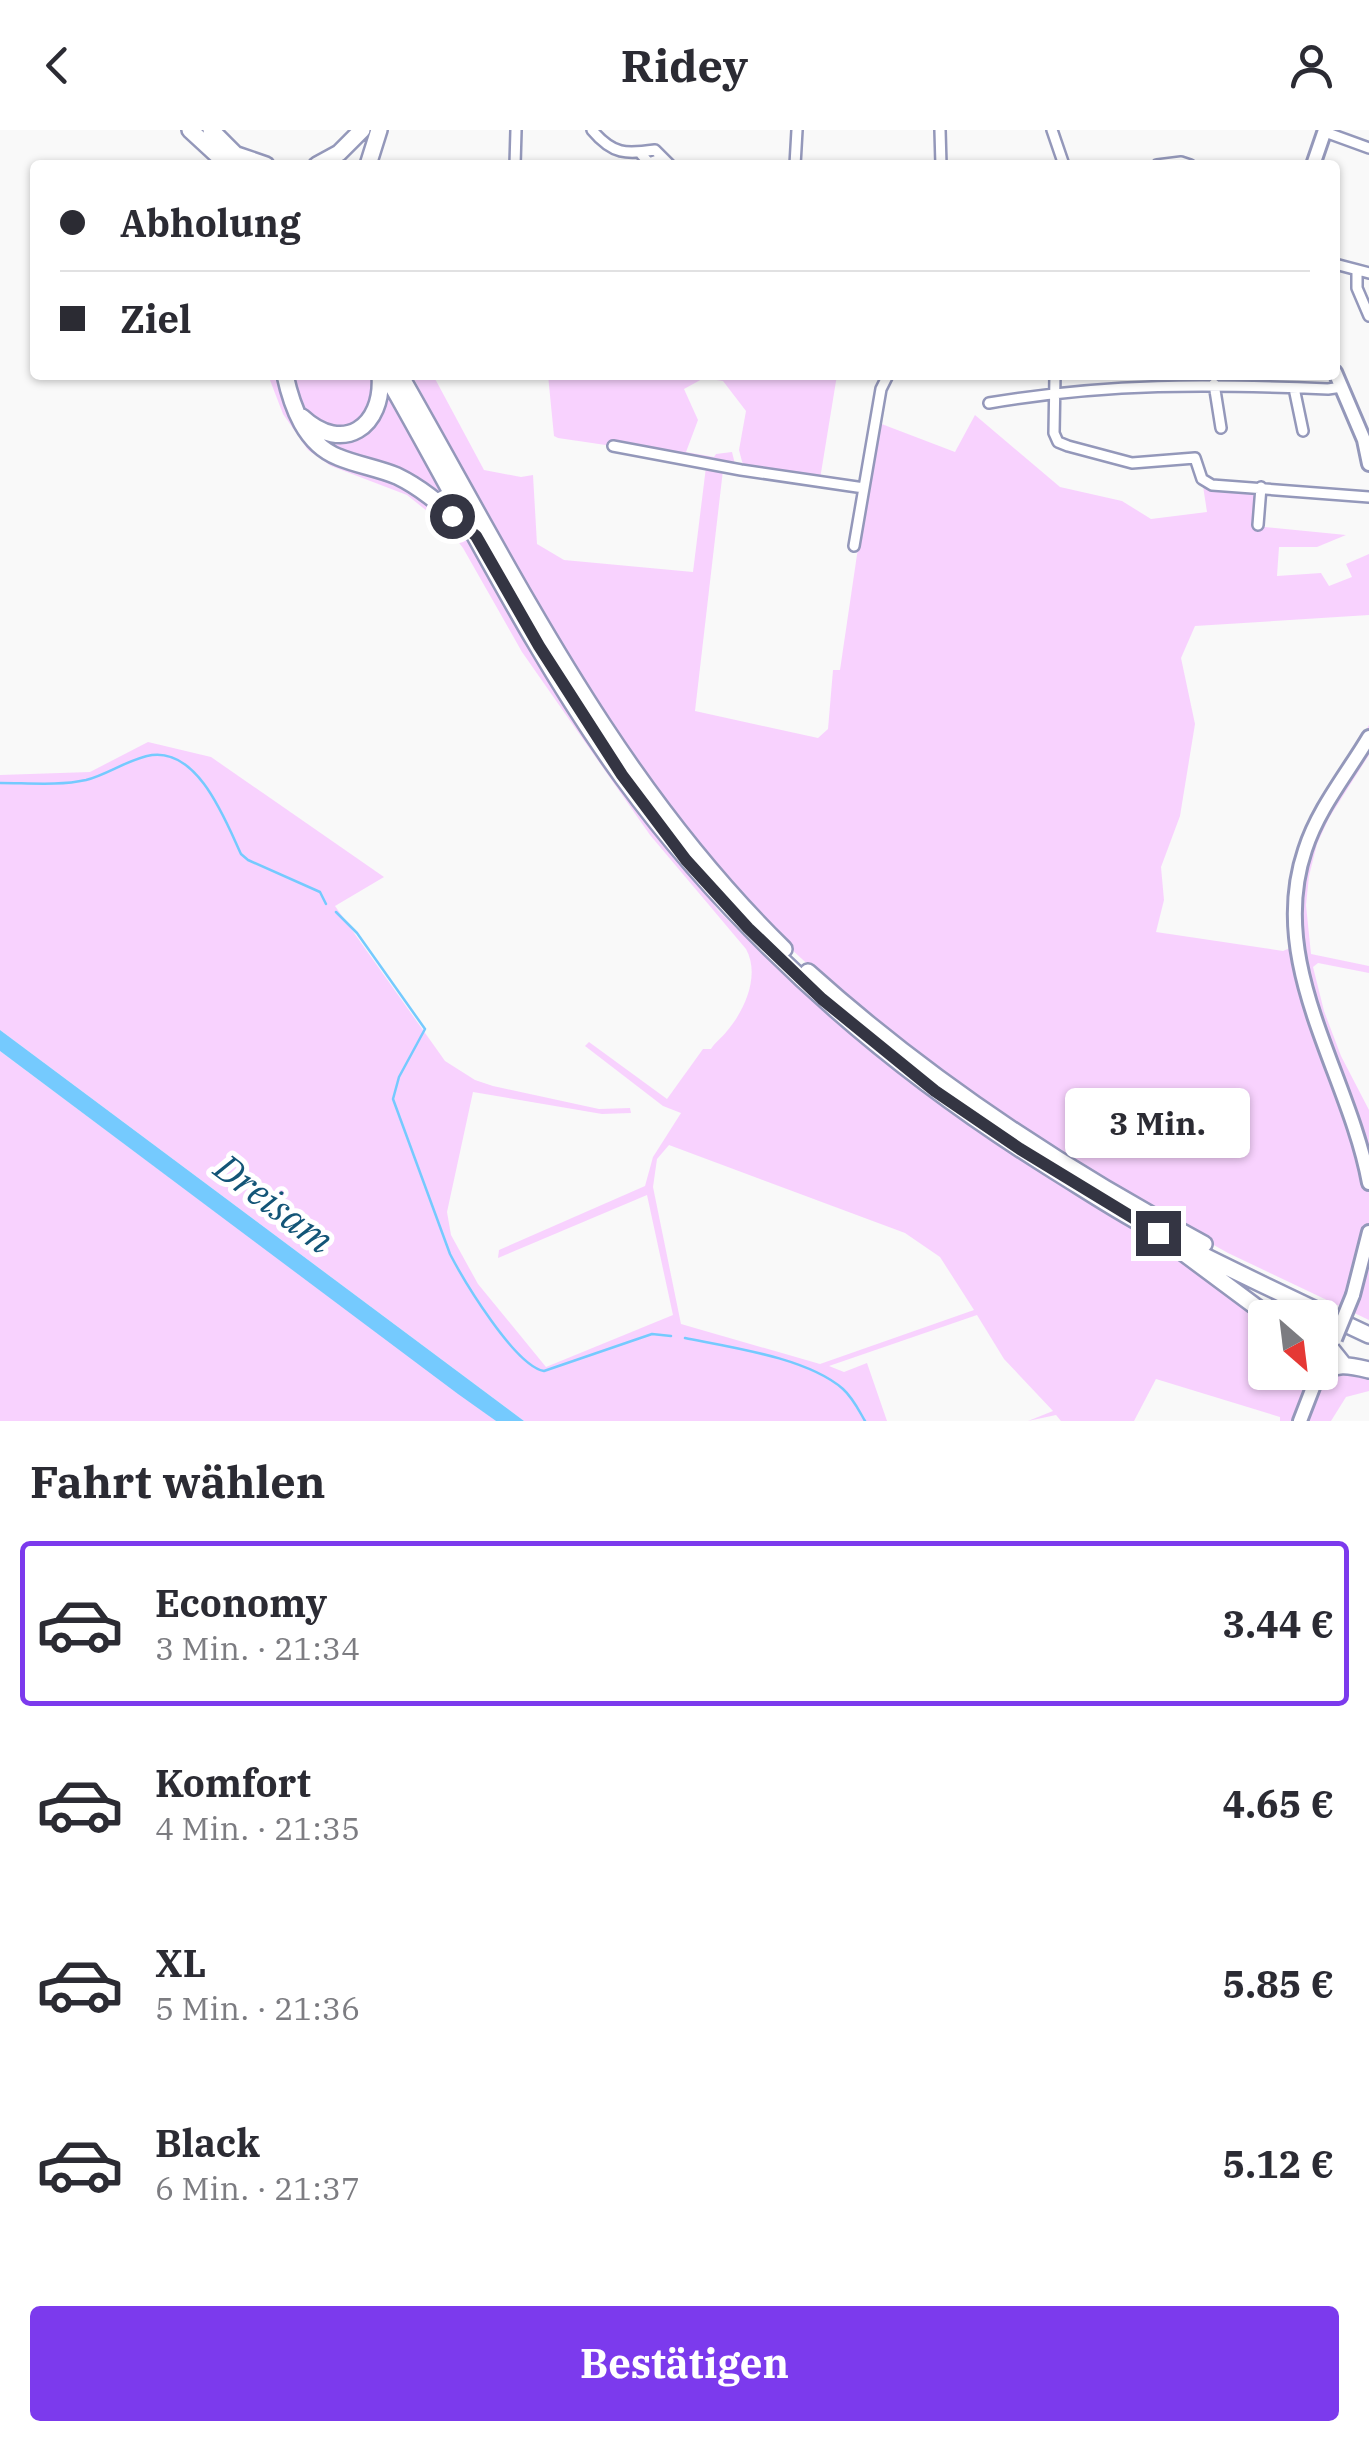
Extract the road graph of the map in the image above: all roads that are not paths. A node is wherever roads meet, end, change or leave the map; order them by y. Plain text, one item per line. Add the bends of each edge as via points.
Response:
1 (190, 130) edge
2 (210, 130) edge
3 (362, 130) edge
4 (379, 130) edge
5 (516, 130) edge
6 (592, 130) edge
7 (797, 130) edge
8 (940, 130) edge
9 (1052, 130) edge
10 (1325, 131) edge
11 (1369, 148) edge
12 (235, 160) edge
13 (236, 160) edge
14 (327, 160) edge
15 (370, 160) edge
16 (515, 160) edge
17 (665, 160) edge
18 (795, 160) edge
19 (940, 160) edge
20 (1062, 160) edge
21 (1315, 160) edge
22 (1340, 265) edge
23 (1357, 270) junction
24 (1369, 273) edge
25 (1369, 316) edge
26 (287, 380) edge
27 (382, 380) edge
28 (386, 380) edge
29 (403, 380) edge
30 (886, 380) edge
31 (1055, 380) edge
32 (1285, 380) edge
33 (1339, 380) edge
34 (1214, 384) junction
35 (1342, 387) junction
36 (1289, 388) junction
37 (1056, 392) junction
38 (989, 403) dead end
39 (298, 413) junction
40 (1221, 428) dead end
41 (1304, 431) dead end
42 (612, 446) dead end
43 (1369, 460) edge
44 (1261, 487) junction
45 (864, 488) junction
46 (1369, 498) edge
47 (1258, 524) dead end
48 (476, 536) junction
49 (854, 546) dead end
50 (1369, 737) edge
51 (1369, 1183) edge
52 (1369, 1232) edge
53 (1158, 1233) junction
54 (1248, 1301) edge
55 (1369, 1325) edge
56 (1338, 1329) edge
57 (1369, 1335) edge
58 (1338, 1363) edge
59 (1343, 1364) junction
60 (1338, 1365) edge
61 (1369, 1370) edge
62 (1312, 1390) edge
63 (1300, 1421) edge

1 - 12 highway
2 - 13 highway
3 - 14 highway
4 - 15 highway
5 - 16 street
6 - 17 street via 613,148 655,150
7 - 18 street
8 - 19 street
9 - 20 street
10 - 11 street
10 - 21 street
22 - 23 street
23 - 24 street
23 - 25 street
26 - 39 highway
27 - 39 highway via 380,405 358,430 324,432
28 - 48 highway
29 - 55 highway via 608,735 698,857 777,942 891,1044 1028,1142 1182,1232
30 - 45 street
31 - 37 street
32 - 36 street
33 - 35 street
34 - 36 street
34 - 37 street
34 - 40 street
35 - 36 street
35 - 43 street
36 - 41 street
37 - 38 street
37 - 44 street via 1058,442 1132,463 1185,457 1197,460 1207,483
39 - 48 highway via 322,448 426,492
42 - 45 street
44 - 46 street
44 - 47 street
45 - 49 street
48 - 53 highway via 622,775 748,928 935,1091
50 - 51 street via 1313,829 1295,910 1306,992
52 - 56 street, bridge
53 - 54 highway
53 - 57 highway
58 - 59 highway
59 - 60 highway
59 - 61 highway
62 - 63 street

